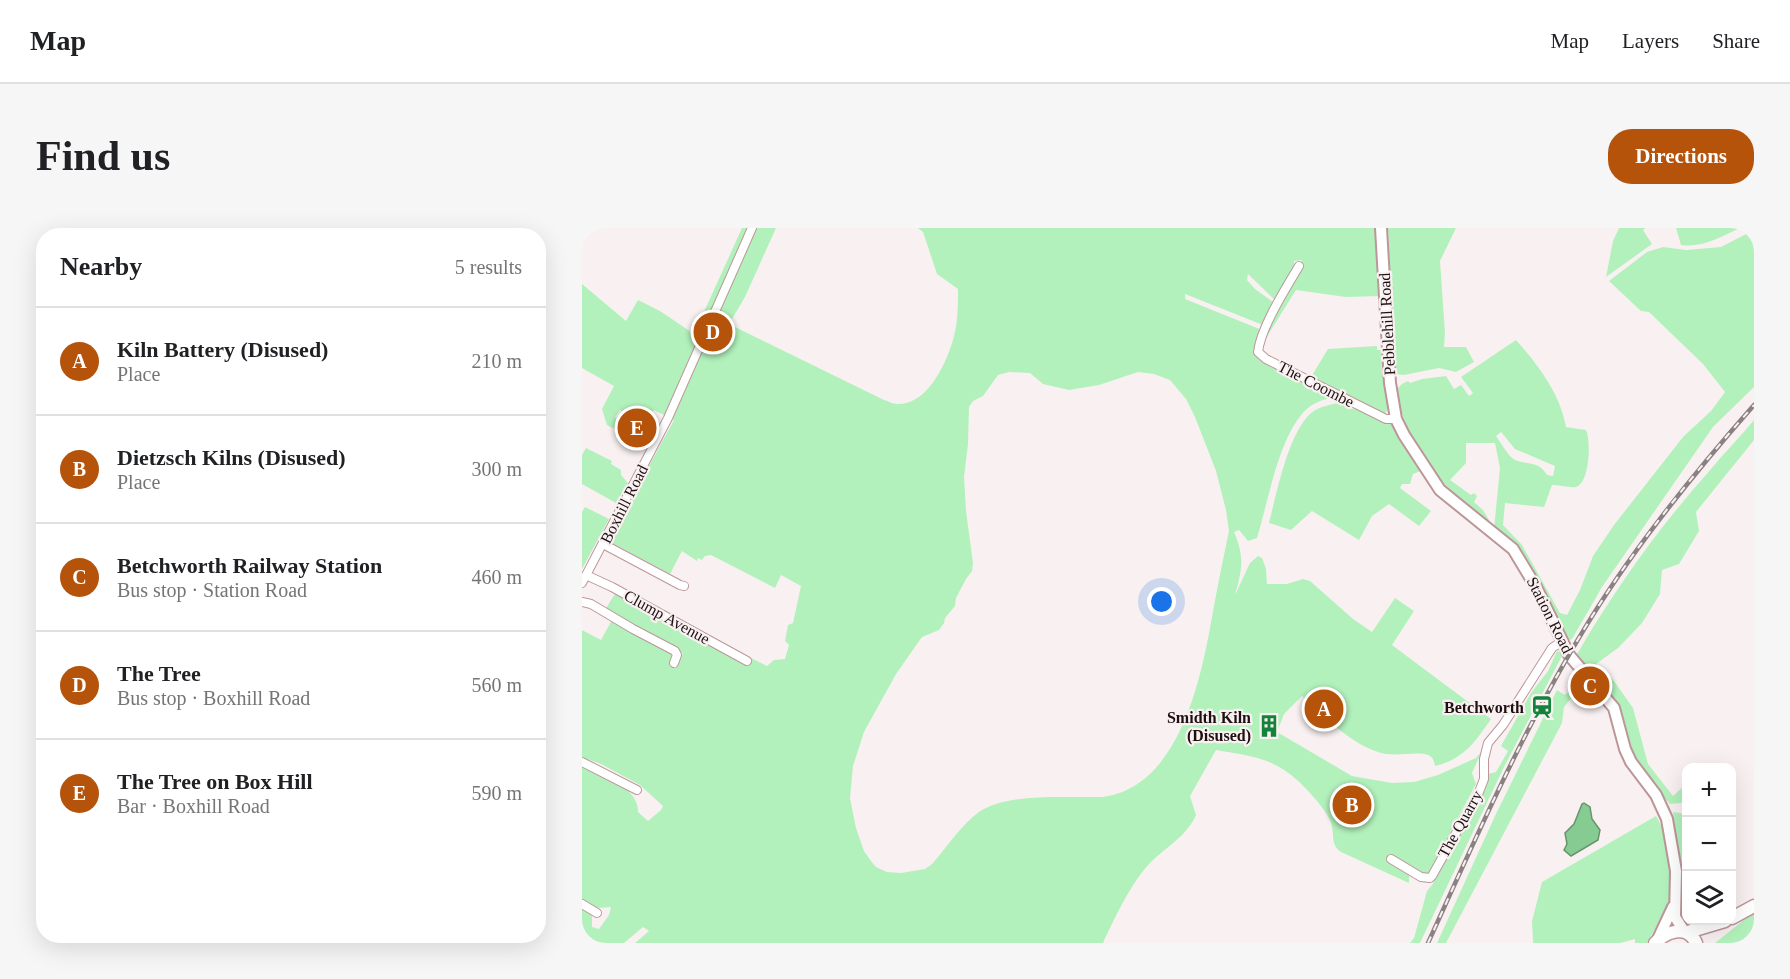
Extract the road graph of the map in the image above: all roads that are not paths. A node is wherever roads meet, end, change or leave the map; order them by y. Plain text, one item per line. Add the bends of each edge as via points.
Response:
1 (752, 228) edge
2 (1381, 228) edge
3 (1299, 266) dead end
4 (1396, 419) junction
5 (603, 544) junction
6 (584, 579) edge
7 (684, 586) dead end
8 (582, 602) edge
9 (1562, 641) junction
10 (747, 661) dead end
11 (674, 663) dead end
12 (582, 762) edge
13 (637, 790) dead end
14 (1391, 859) dead end
15 (582, 904) edge
16 (1674, 905) junction
17 (1754, 906) edge
18 (597, 913) dead end
19 (1736, 916) edge
20 (1709, 925) edge
21 (1721, 925) edge
22 (1686, 931) junction
23 (1657, 941) edge
24 (1698, 943) edge

1 - 5 street, Boxhill Road via 668,418
2 - 4 main road, Pebblehill Road
3 - 4 street, The Coombe via 1258,352 1386,419
4 - 9 main road, Station Road via 1440,490 1513,549
5 - 6 street, Boxhill Road
5 - 7 street
6 - 10 street, Clump Avenue via 612,587
8 - 11 street via 675,651
9 - 14 street, The Quarry via 1552,648 1488,742 1479,792 1432,876 1421,876
9 - 16 main road, Station Road via 1614,708 1631,762 1656,795 1667,819 1676,871
12 - 13 street
15 - 18 street
16 - 22 main road, Station Road via 1675,917
16 - 23 main road, Station Road
17 - 19 main road
20 - 22 main road
21 - 24 main road
22 - 23 main road
22 - 24 main road

